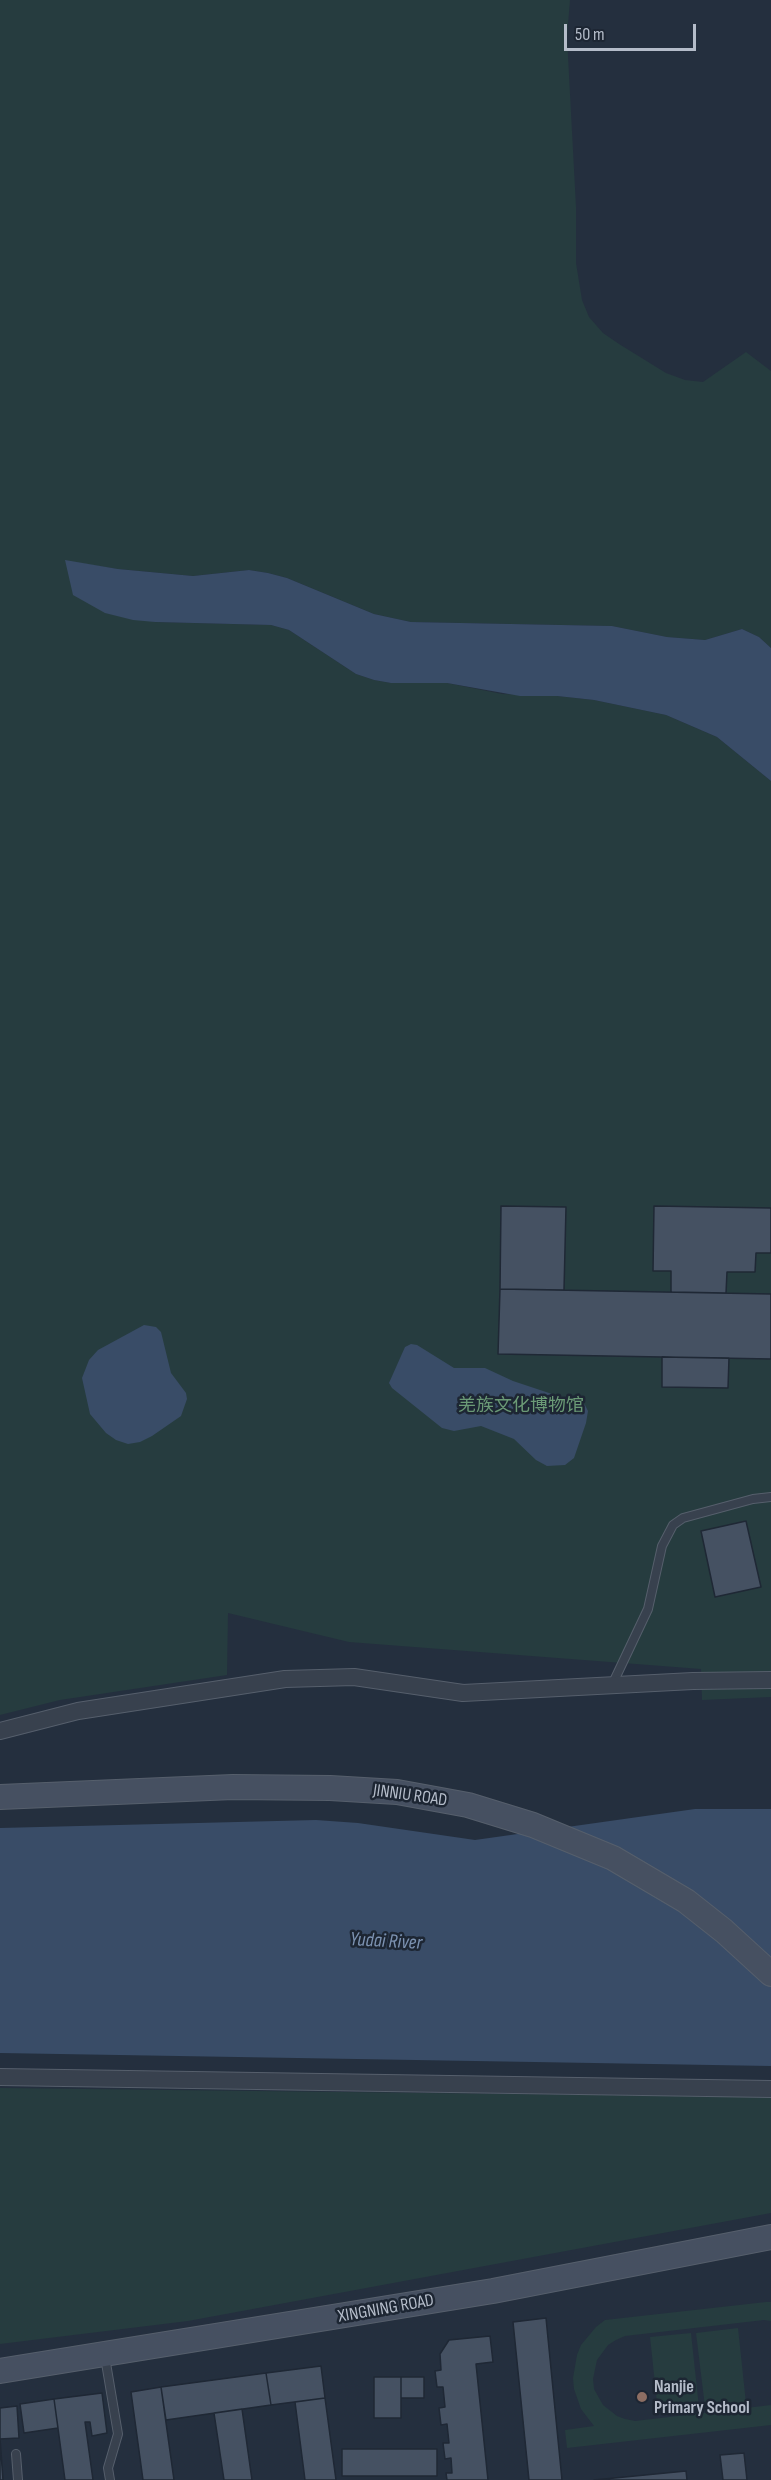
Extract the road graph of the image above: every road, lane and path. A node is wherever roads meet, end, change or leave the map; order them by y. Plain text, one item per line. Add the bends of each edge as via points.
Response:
1 (771, 1497) edge
2 (771, 1680) edge
3 (612, 1685) junction
4 (0, 1731) edge
5 (0, 1797) edge
6 (771, 1974) edge
7 (0, 2077) edge
8 (771, 2089) edge
9 (771, 2237) edge
10 (105, 2355) junction
11 (0, 2371) edge
12 (16, 2454) dead end
13 (18, 2480) edge
14 (110, 2480) edge

1 - 3 lane via 683,1518 673,1525 662,1546 648,1609
2 - 3 street
3 - 4 street via 463,1693 354,1677 285,1679 78,1711
5 - 6 main road, JINNIU ROAD via 233,1787 365,1789 449,1801 533,1825 614,1857 686,1901
7 - 8 street
9 - 10 main road, XINGNING ROAD via 481,2293
10 - 11 main road, XINGNING ROAD
10 - 14 lane via 118,2434 108,2468
12 - 13 lane

